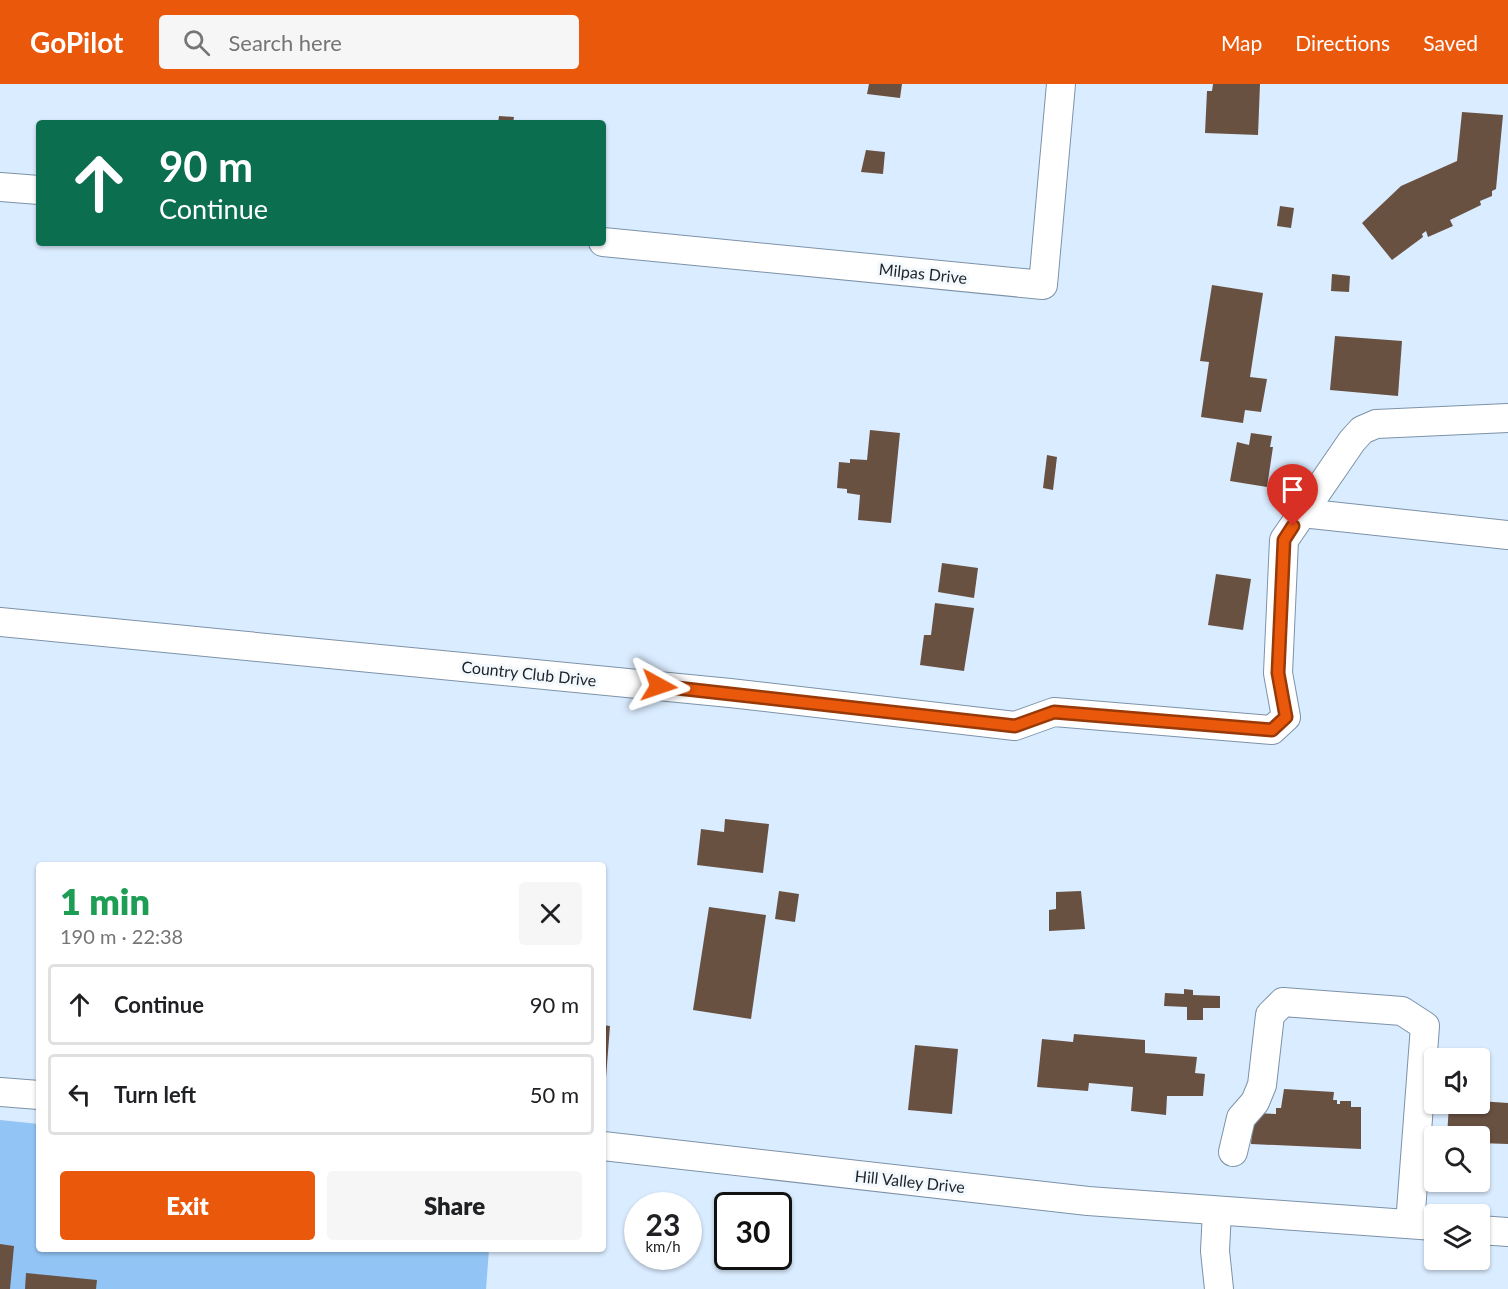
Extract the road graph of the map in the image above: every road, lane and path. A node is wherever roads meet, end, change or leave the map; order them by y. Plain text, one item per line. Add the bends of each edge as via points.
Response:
1 (1062, 84) edge
2 (0, 187) edge
3 (36, 190) edge
4 (606, 242) edge
5 (1508, 418) edge
6 (1302, 513) junction
7 (1508, 535) edge
8 (0, 622) edge
9 (0, 1092) edge
10 (36, 1095) edge
11 (606, 1146) edge
12 (1233, 1152) dead end
13 (1217, 1211) junction
14 (1422, 1225) edge
15 (1490, 1231) edge
16 (1508, 1232) edge
17 (1219, 1289) edge

1 - 4 street, Milpas Drive via 1043,285
2 - 3 street
5 - 6 street via 1376,424 1362,430
6 - 7 street
6 - 8 street, Country Club Drive via 1284,540 1278,673 1286,717 1272,730 1054,712 1015,726 730,693
9 - 10 street
11 - 13 street, Hill Valley Drive via 1088,1201
12 - 14 street via 1240,1118 1255,1102 1262,1085 1270,1015 1283,1002 1402,1011 1425,1026
13 - 14 street, Hill Valley Drive
13 - 17 street via 1215,1251
15 - 16 street

